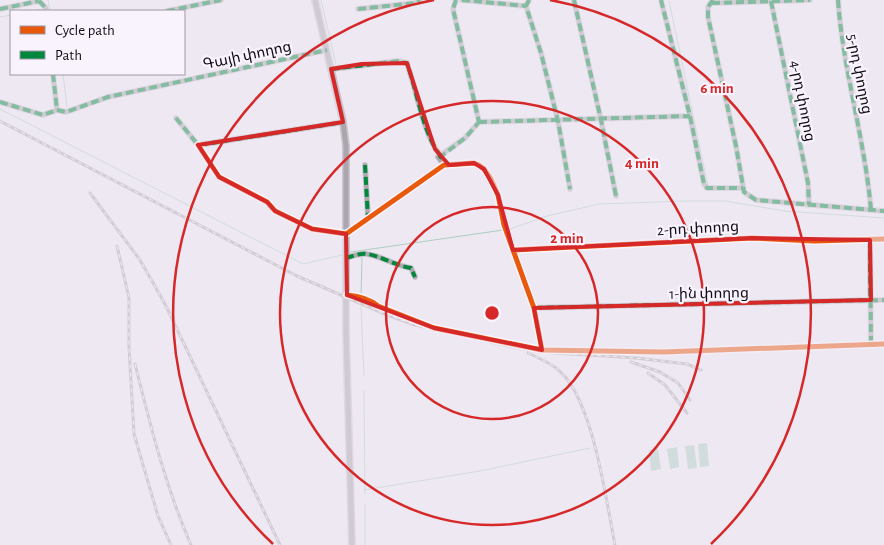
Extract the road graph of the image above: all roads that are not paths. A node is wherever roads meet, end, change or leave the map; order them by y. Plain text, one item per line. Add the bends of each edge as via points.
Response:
1 (39, 0) edge
2 (221, 0) edge
3 (315, 0) edge
4 (420, 0) edge
5 (456, 0) edge
6 (462, 0) edge
7 (529, 0) edge
8 (574, 0) edge
9 (663, 0) edge
10 (810, 0) edge
11 (838, 0) edge
12 (712, 1) edge
13 (771, 2) junction
14 (526, 6) junction
15 (0, 9) edge
16 (358, 9) dead end
17 (46, 10) edge
18 (172, 10) edge
19 (327, 50) junction
20 (331, 69) junction
21 (53, 75) edge
22 (0, 102) edge
23 (56, 110) junction
24 (690, 116) junction
25 (176, 118) dead end
26 (601, 120) junction
27 (558, 121) junction
28 (343, 122) junction
29 (479, 122) junction
30 (198, 145) junction
31 (441, 156) junction
32 (365, 165) dead end
33 (444, 165) junction
34 (744, 188) junction
35 (570, 189) dead end
36 (616, 196) dead end
37 (809, 205) junction
38 (871, 210) junction
39 (884, 211) edge
40 (368, 218) junction
41 (346, 234) junction
42 (884, 239) edge
43 (870, 240) junction
44 (514, 250) junction
45 (346, 258) junction
46 (415, 277) dead end
47 (347, 295) junction
48 (871, 300) junction
49 (884, 300) edge
50 (534, 308) junction
51 (884, 344) edge
52 (871, 345) junction
53 (542, 350) junction
54 (352, 545) edge

1 - 15 street
1 - 17 street
2 - 18 street
3 - 19 main road
4 - 16 street
5 - 29 street via 454,9
6 - 14 street
7 - 14 street
8 - 26 street
9 - 24 street
10 - 13 street
11 - 38 street, 5-րդ փողոց via 840,30 868,177
12 - 13 street
12 - 34 street via 708,17
13 - 37 street, 4-րդ փողոց via 808,183
14 - 27 street
19 - 20 main road
19 - 23 street, Գայի փողոց via 108,97 66,112
20 - 28 main road
20 - 31 street via 398,61 407,64 423,117 435,149
21 - 23 street
22 - 23 street, Գայի փողոց via 43,115
24 - 26 street
24 - 34 street via 707,188
25 - 30 street
26 - 27 street
26 - 36 street
27 - 29 street
27 - 35 street
28 - 30 street
28 - 41 main road
29 - 31 street via 465,138
30 - 41 street via 219,177 267,202 275,211 312,229
31 - 33 street via 438,157
32 - 40 street
33 - 40 street
33 - 44 street via 474,163 484,168 498,195 504,225
34 - 37 street via 744,192 756,200
37 - 38 street
38 - 39 street
40 - 41 street
41 - 45 main road
42 - 43 street, 2-րդ փողոց
43 - 44 street, 2-րդ փողոց via 752,238
43 - 48 street
44 - 50 street
45 - 46 street via 368,254 411,268
45 - 47 main road
47 - 53 street via 434,328
47 - 54 main road
48 - 49 street, 1-ին փողոց
48 - 50 street, 1-ին փողոց
48 - 52 street
50 - 53 street
51 - 52 street
52 - 53 street via 663,352

